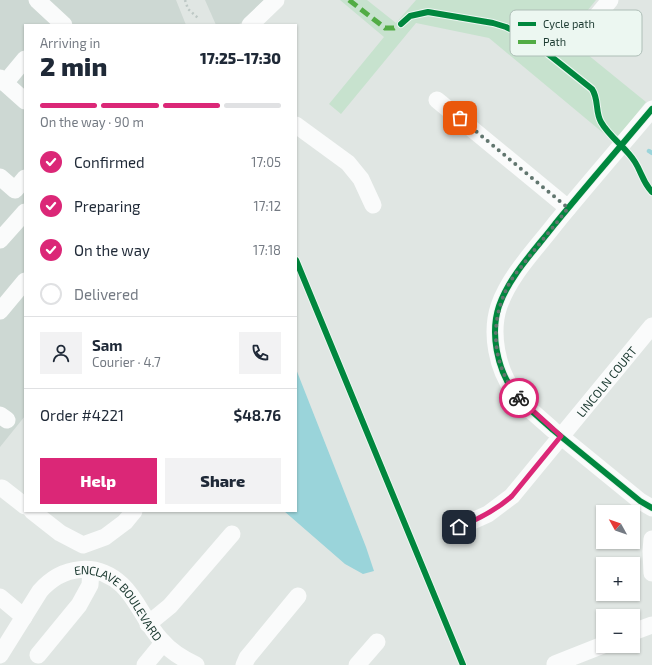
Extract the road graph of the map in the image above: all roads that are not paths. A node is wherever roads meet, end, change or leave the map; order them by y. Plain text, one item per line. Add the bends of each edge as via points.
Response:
1 (36, 0) edge
2 (276, 0) edge
3 (610, 0) edge
4 (602, 10) edge
5 (58, 23) edge
6 (251, 24) edge
7 (24, 60) edge
8 (3, 80) edge
9 (24, 99) edge
10 (438, 100) dead end
11 (652, 108) edge
12 (297, 126) edge
13 (0, 177) edge
14 (24, 179) edge
15 (373, 205) dead end
16 (568, 208) junction
17 (24, 213) edge
18 (0, 240) edge
19 (24, 282) edge
20 (0, 311) edge
21 (652, 326) edge
22 (561, 436) junction
23 (2, 488) dead end
24 (24, 504) edge
25 (652, 508) edge
26 (34, 512) edge
27 (133, 512) edge
28 (459, 527) dead end
29 (232, 534) dead end
30 (652, 539) edge
31 (83, 544) junction
32 (87, 570) junction
33 (652, 573) edge
34 (298, 596) dead end
35 (0, 597) edge
36 (24, 617) junction
37 (148, 624) junction
38 (652, 625) edge
39 (640, 629) edge
40 (377, 642) dead end
41 (163, 643) junction
42 (596, 648) edge
43 (0, 655) edge
44 (38, 655) dead end
45 (555, 664) edge
46 (145, 665) edge
47 (196, 665) edge
48 (244, 665) edge
49 (357, 665) edge

1 - 5 street
2 - 6 street
3 - 4 street
7 - 8 street
8 - 9 street
10 - 16 street
11 - 16 street
12 - 15 street via 348,163 361,179
13 - 14 street via 15,190
16 - 22 street via 508,285 499,307 495,334 503,372 513,391
17 - 18 street
19 - 20 street
21 - 22 street, LINCOLN COURT
22 - 25 street
22 - 28 street, LINCOLN COURT via 512,496 477,520
23 - 24 street
26 - 31 street via 60,533
27 - 31 street via 125,522 105,536
29 - 37 street via 170,606
30 - 33 street
31 - 32 street
32 - 36 street, ENCLAVE BOULEVARD via 73,570 60,574 40,591
32 - 37 street, ENCLAVE BOULEVARD via 104,574 122,585
32 - 44 street via 90,585 79,605
34 - 48 street
35 - 36 street
36 - 43 street, ENCLAVE BOULEVARD
37 - 41 street, ENCLAVE BOULEVARD
38 - 39 street
40 - 49 street
41 - 46 street
41 - 47 street, ENCLAVE BOULEVARD
42 - 45 street

